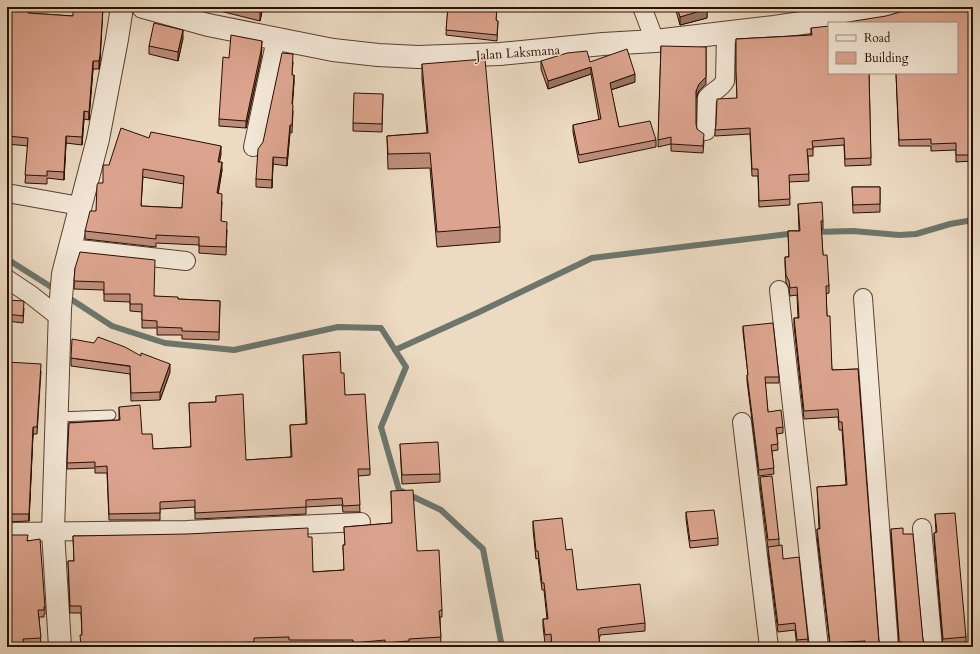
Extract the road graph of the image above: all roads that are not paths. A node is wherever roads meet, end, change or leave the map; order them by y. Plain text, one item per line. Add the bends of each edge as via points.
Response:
1 (122, 7) edge
2 (143, 7) edge
3 (642, 7) edge
4 (890, 8) edge
5 (726, 34) junction
6 (276, 39) junction
7 (655, 41) junction
8 (706, 131) dead end
9 (253, 147) dead end
10 (7, 193) edge
11 (80, 206) junction
12 (70, 248) junction
13 (186, 261) dead end
14 (7, 279) edge
15 (779, 290) dead end
16 (863, 298) dead end
17 (59, 313) junction
18 (111, 415) dead end
19 (57, 417) junction
20 (742, 422) dead end
21 (361, 522) dead end
22 (922, 528) dead end
23 (7, 532) edge
24 (52, 532) junction
25 (60, 647) edge
26 (769, 647) edge
27 (819, 647) edge
28 (889, 647) edge
29 (932, 647) edge

1 - 11 street via 98,139
2 - 6 street, Jalan Laksmana via 208,25
3 - 7 street
4 - 5 street, Jalan Laksmana
5 - 7 street, Jalan Laksmana
5 - 8 street via 725,81 722,87 707,98
6 - 7 street, Jalan Laksmana via 378,56 418,57 500,54
6 - 9 street
10 - 11 street
11 - 12 street
12 - 13 street
12 - 17 street
14 - 17 street
15 - 27 street
16 - 28 street
17 - 19 street
18 - 19 lane
19 - 24 street
20 - 26 street
21 - 24 street via 187,530
22 - 29 street
23 - 24 street
24 - 25 street

